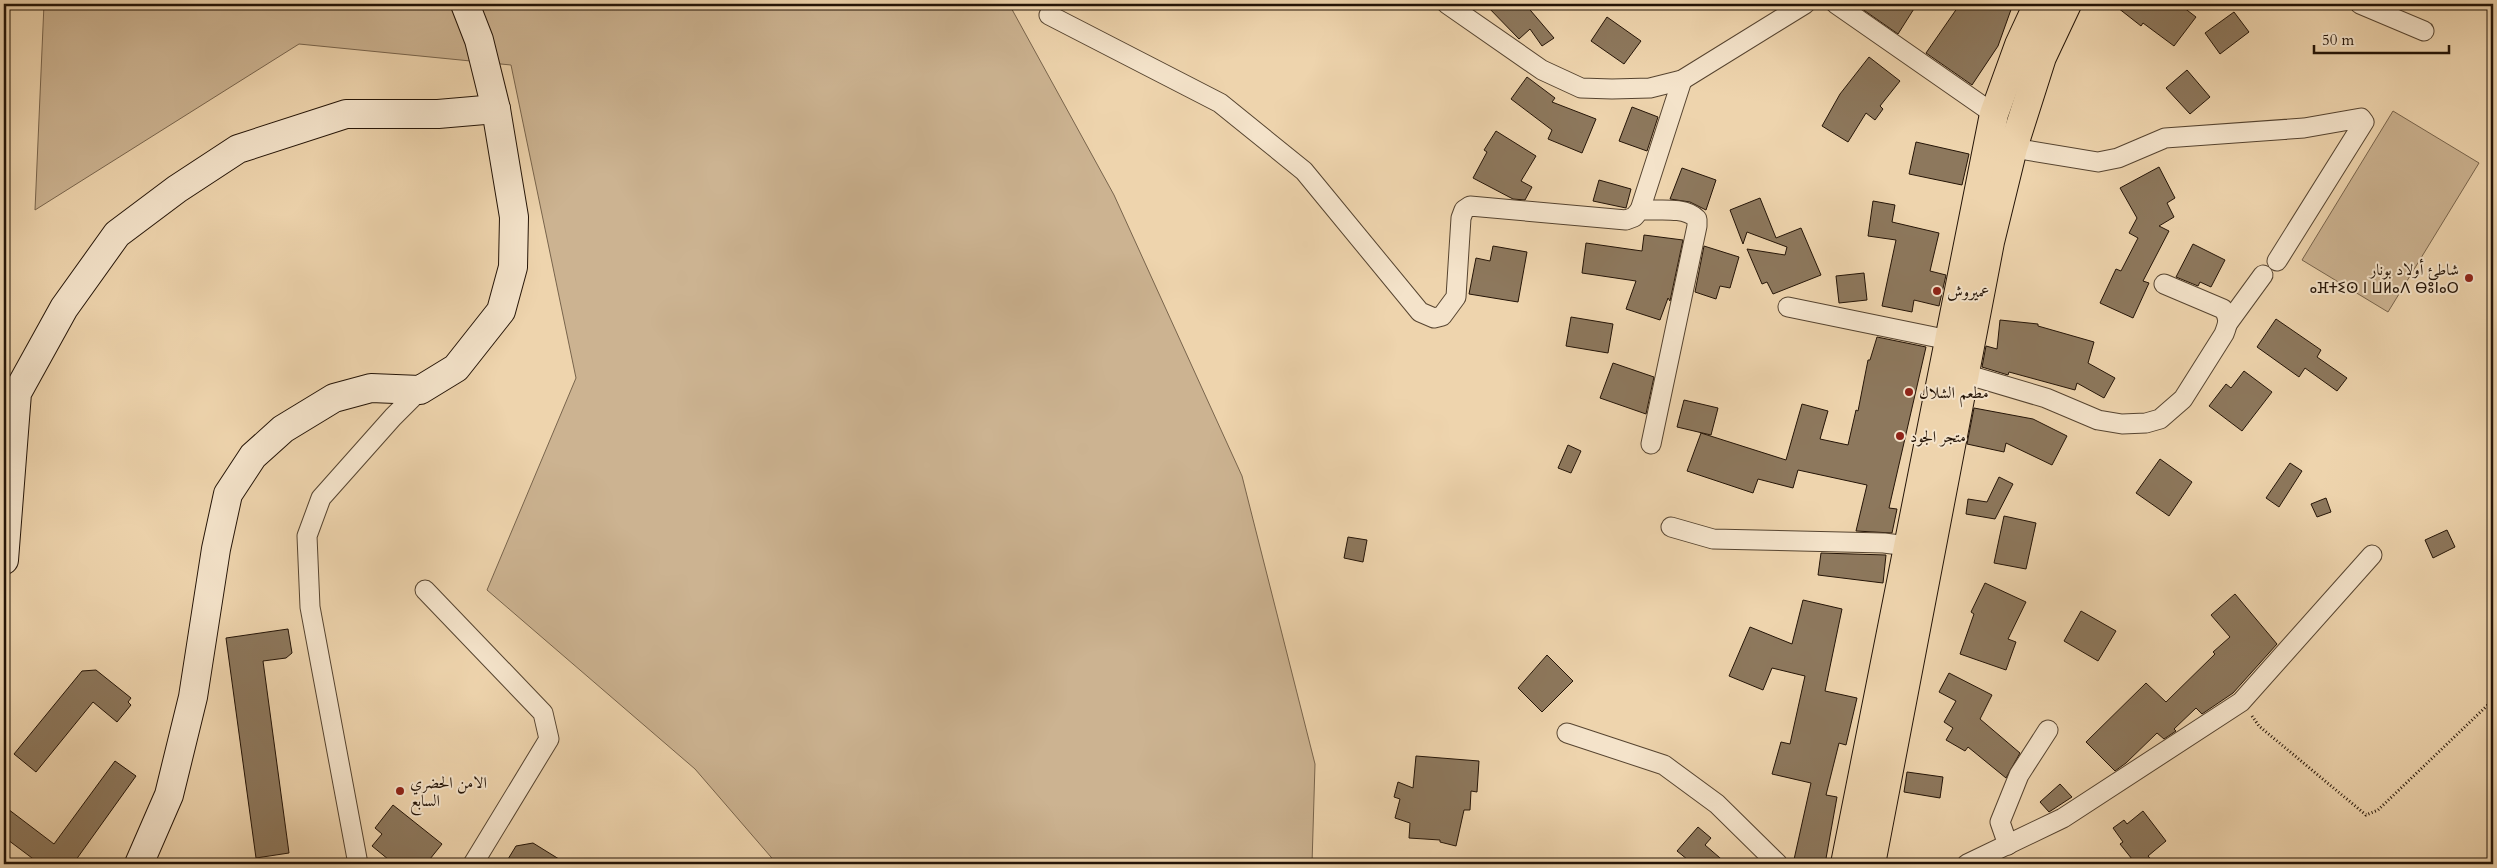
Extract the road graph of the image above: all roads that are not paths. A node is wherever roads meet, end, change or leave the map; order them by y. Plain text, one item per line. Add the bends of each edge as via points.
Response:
1 (465, 4) edge
2 (1447, 4) edge
3 (1805, 4) edge
4 (1836, 4) edge
5 (2038, 4) edge
6 (2067, 4) edge
7 (2360, 4) edge
8 (1049, 15) dead end
9 (2424, 31) dead end
10 (1682, 80) junction
11 (496, 109) junction
12 (1994, 114) junction
13 (2013, 148) junction
14 (1640, 210) junction
15 (2277, 261) dead end
16 (2263, 275) dead end
17 (2164, 284) dead end
18 (1788, 307) dead end
19 (2228, 323) junction
20 (1949, 340) junction
21 (1965, 374) junction
22 (420, 390) junction
23 (1651, 444) dead end
24 (1670, 527) dead end
25 (1908, 546) junction
26 (2372, 556) dead end
27 (4, 560) edge
28 (425, 590) dead end
29 (2048, 730) dead end
30 (1567, 734) dead end
31 (2008, 845) junction
32 (139, 864) edge
33 (358, 864) edge
34 (473, 864) edge
35 (1778, 864) edge
36 (1845, 864) edge
37 (1871, 864) edge
38 (1967, 864) edge

1 - 11 street via 479,40
2 - 10 street via 1542,70 1581,88 1650,88
3 - 10 street
4 - 12 street
5 - 12 main road
6 - 13 main road via 2042,57
7 - 9 street
8 - 14 street via 1220,104 1304,171 1420,312 1434,318 1442,316 1456,297 1461,218 1470,206 1626,220
10 - 14 street
11 - 22 street via 514,217 513,267 501,311 480,341 456,368
11 - 27 street via 438,114 346,114 247,146 177,189 117,234 64,308 17,393
12 - 20 main road
13 - 15 street via 2098,162 2118,158 2165,138 2304,128 2361,118 2364,122
13 - 21 main road via 1990,242
14 - 23 street via 1692,214 1697,219
16 - 19 street
17 - 19 street via 2223,309 2228,315
18 - 20 street
19 - 21 street via 2182,399 2160,419 2146,423 2098,420 2046,398
20 - 25 main road
21 - 37 main road
22 - 32 street via 371,388 334,398 283,429 252,456 228,494 193,696 169,795
22 - 33 street via 321,498 307,536 310,607
24 - 25 street via 1714,539
25 - 36 main road
26 - 31 street via 2241,702 2063,818
28 - 34 street via 543,713 549,739
29 - 31 street via 2019,775 2000,822
30 - 35 street via 1664,766 1717,804
31 - 38 street

